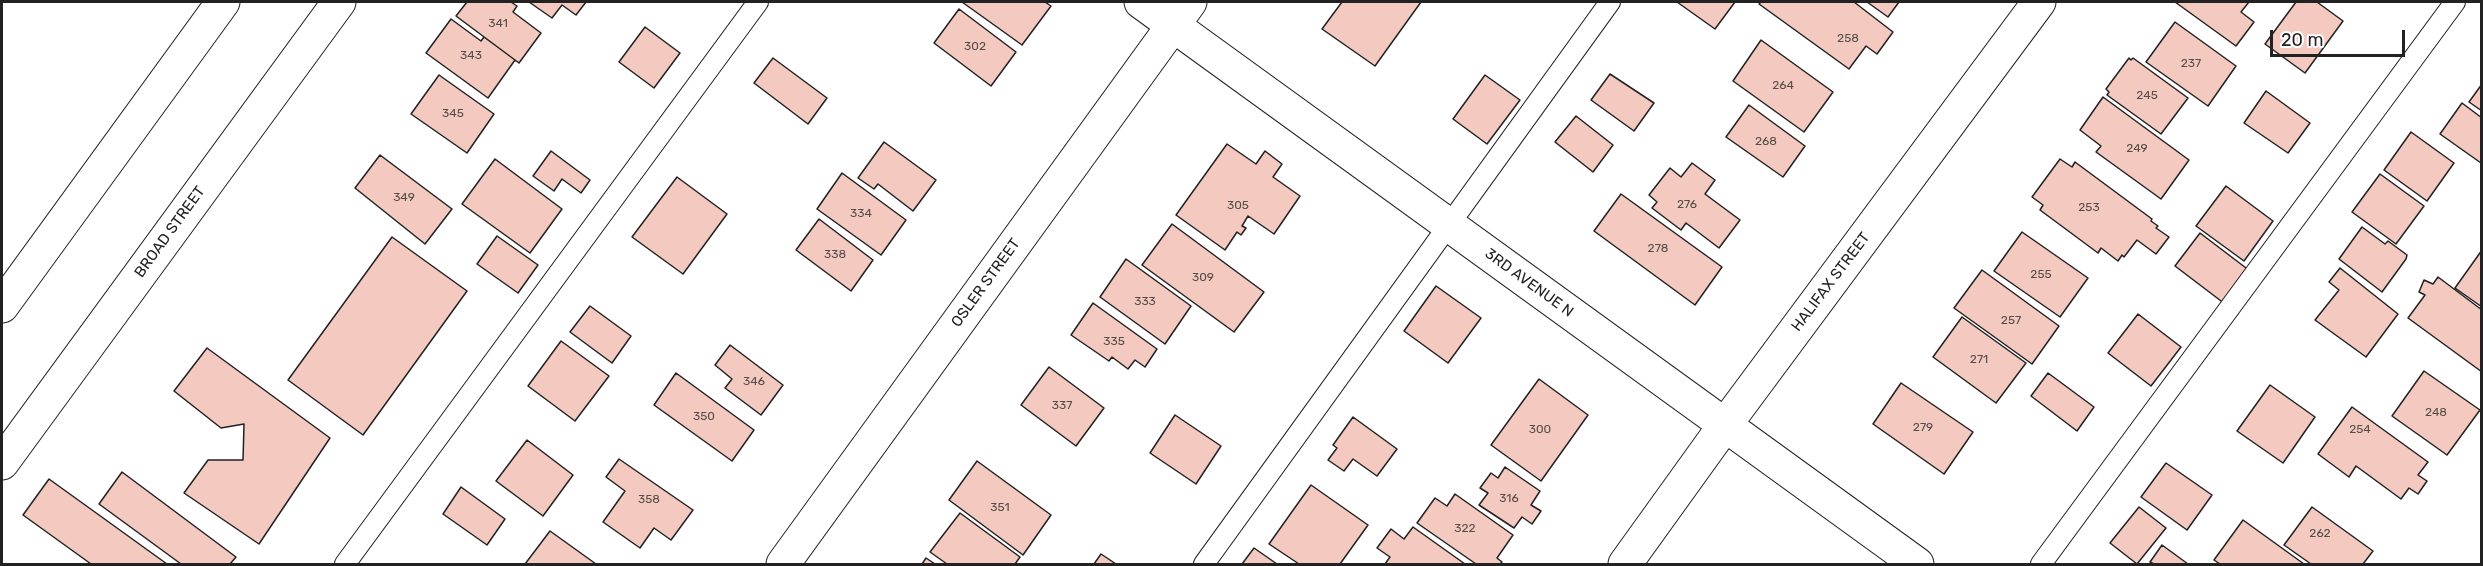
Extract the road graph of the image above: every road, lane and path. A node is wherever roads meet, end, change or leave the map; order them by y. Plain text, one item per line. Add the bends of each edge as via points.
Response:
1 (223, 2) edge
2 (339, 2) edge
3 (758, 2) edge
4 (1141, 2) edge
5 (1610, 2) edge
6 (2039, 2) edge
7 (2456, 2) edge
8 (1181, 13) edge
9 (1448, 224) junction
10 (2, 306) edge
11 (1725, 425) junction
12 (2, 464) edge
13 (345, 564) edge
14 (783, 564) edge
15 (1204, 564) edge
16 (1625, 564) edge
17 (1917, 564) edge
18 (2042, 564) edge

1 - 10 street
2 - 12 street, BROAD STREET
3 - 13 lane
4 - 8 street, 3RD AVENUE N
5 - 9 lane
6 - 11 street, HALIFAX STREET
7 - 18 lane
8 - 9 street, 3RD AVENUE N
8 - 14 street, OSLER STREET
9 - 11 street, 3RD AVENUE N
9 - 15 lane
11 - 16 street, HALIFAX STREET
11 - 17 street, 3RD AVENUE N

